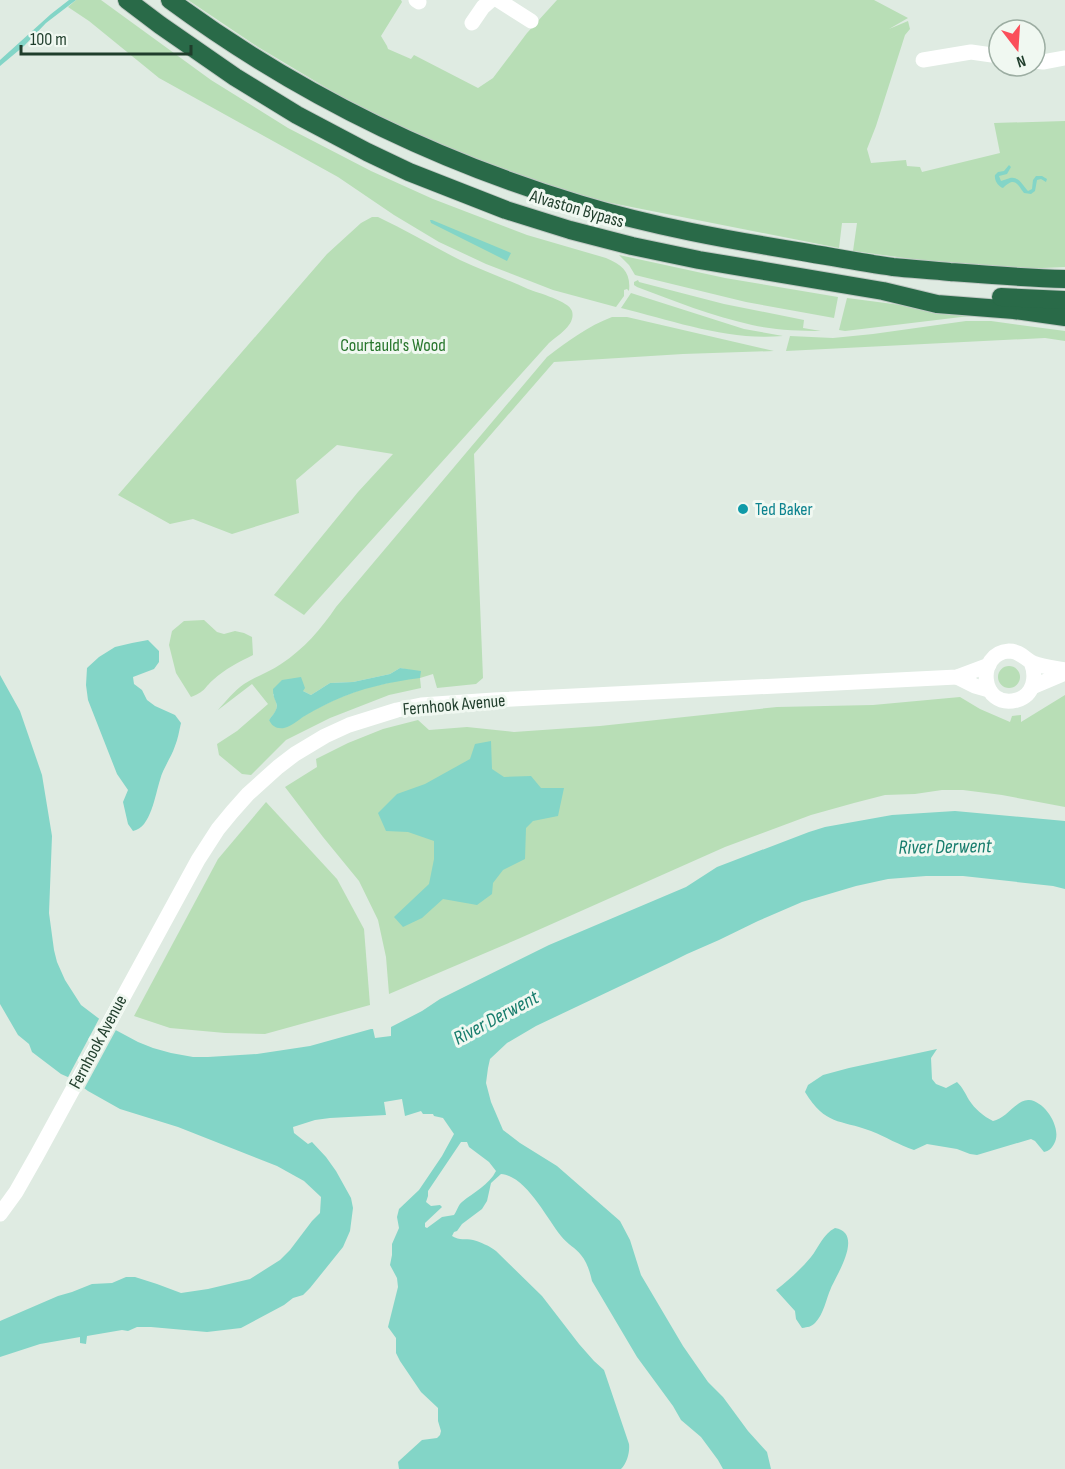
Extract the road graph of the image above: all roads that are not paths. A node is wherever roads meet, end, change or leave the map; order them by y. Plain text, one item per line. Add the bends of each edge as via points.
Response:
1 (127, 0) edge
2 (170, 0) edge
3 (498, 0) edge
4 (487, 3) edge
5 (531, 21) dead end
6 (472, 23) dead end
7 (987, 54) edge
8 (1065, 58) edge
9 (923, 60) dead end
10 (1047, 61) edge
11 (1065, 279) edge
12 (883, 291) junction
13 (1065, 300) edge
14 (1065, 317) edge
15 (1031, 662) junction
16 (989, 665) junction
17 (1065, 672) edge
18 (957, 677) junction
19 (1032, 687) junction
20 (989, 690) junction
21 (0, 1214) edge

1 - 12 highway, Alvaston Bypass via 235,77 297,115 367,152 451,189 506,210 632,246
2 - 11 highway, Alvaston Bypass via 252,56 387,132 517,185 581,205 771,247 894,267
3 - 5 street
4 - 6 street
7 - 9 street via 946,50
8 - 10 street
12 - 13 highway
12 - 14 highway, Alvaston Bypass via 937,304
15 - 16 street, Fernhook Avenue via 1009,651 997,655
15 - 17 street, Fernhook Avenue
15 - 19 street via 1035,677
16 - 18 street, Fernhook Avenue
16 - 20 street
17 - 19 street, Fernhook Avenue
18 - 20 street, Fernhook Avenue
18 - 21 street, Fernhook Avenue via 432,704 397,710 325,736 278,767 218,829 16,1192
19 - 20 street, Fernhook Avenue via 1022,698 1008,701 995,697

